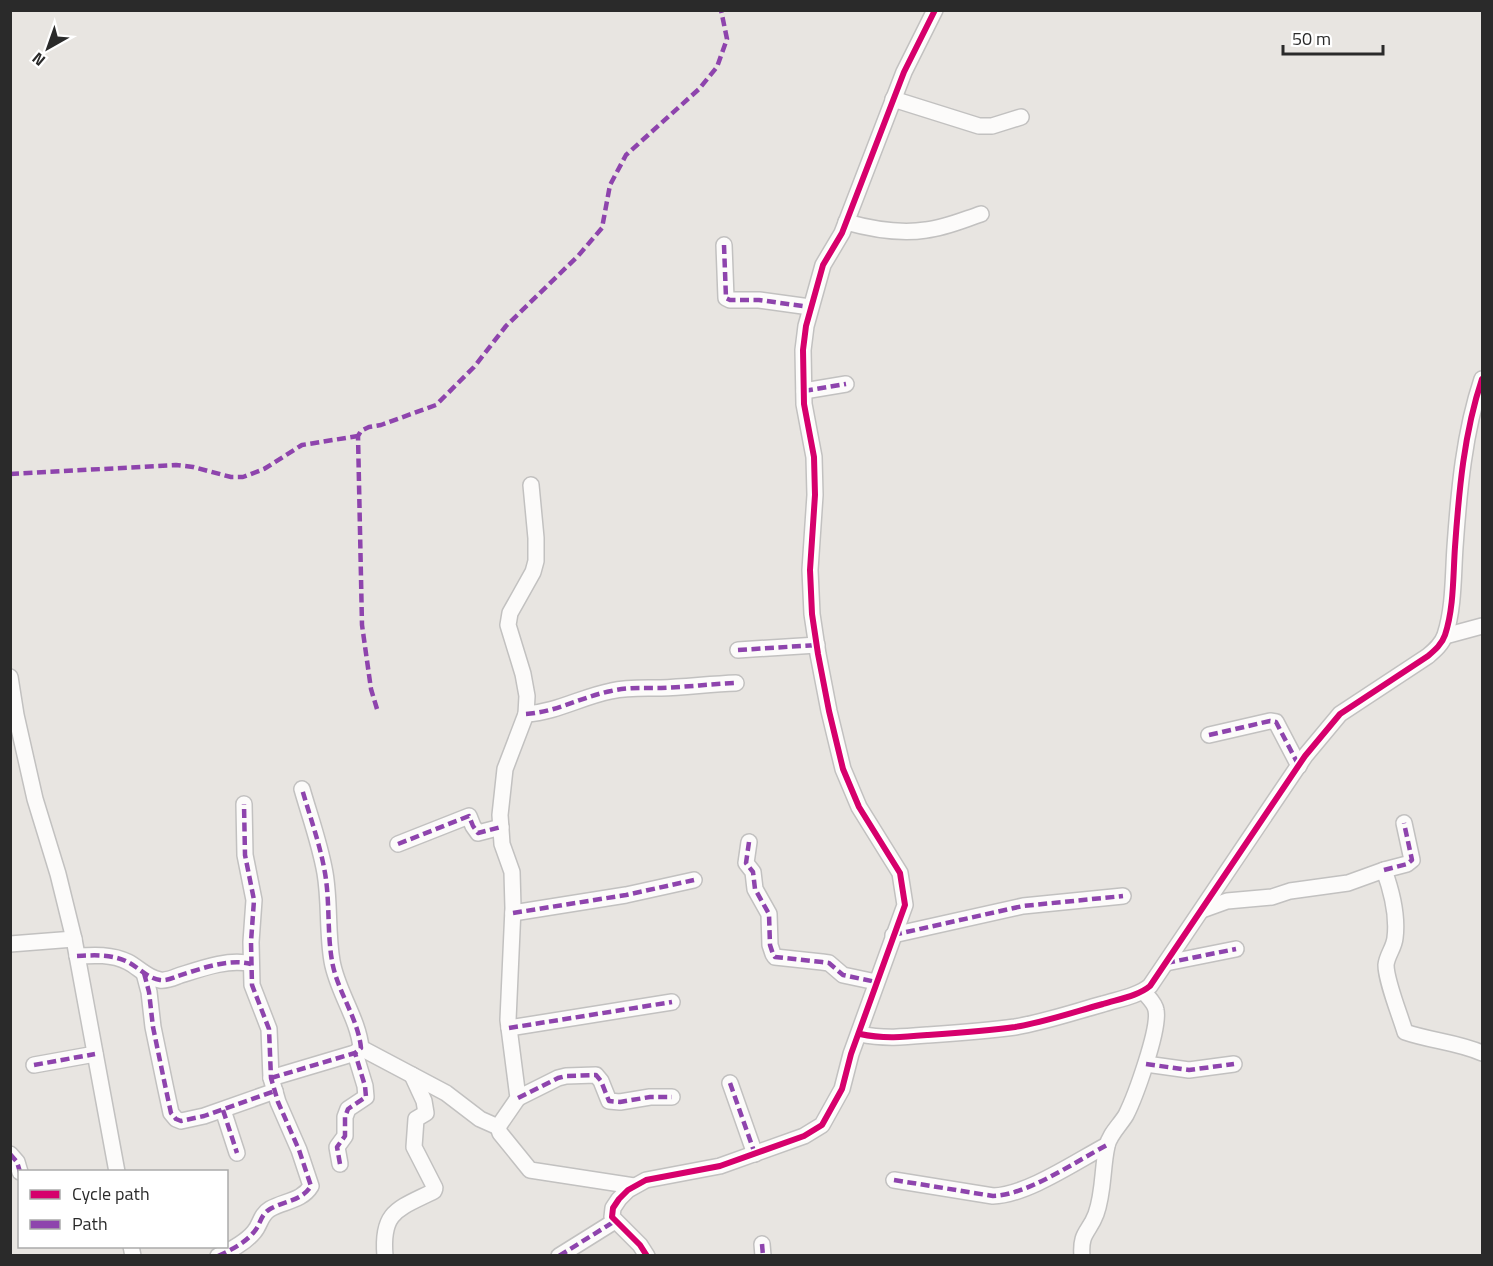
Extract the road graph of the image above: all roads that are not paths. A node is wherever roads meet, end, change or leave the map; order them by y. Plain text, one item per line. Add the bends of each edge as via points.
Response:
1 (935, 10) edge
2 (893, 99) junction
3 (1021, 117) dead end
4 (981, 214) dead end
5 (846, 222) junction
6 (724, 245) dead end
7 (810, 307) junction
8 (1482, 379) edge
9 (846, 384) dead end
10 (804, 391) junction
11 (531, 485) dead end
12 (1482, 627) edge
13 (1444, 636) junction
14 (817, 645) junction
15 (738, 650) dead end
16 (10, 677) edge
17 (736, 683) dead end
18 (526, 714) junction
19 (1209, 735) dead end
20 (1299, 766) junction
21 (302, 789) dead end
22 (244, 804) dead end
23 (1404, 823) dead end
24 (501, 828) junction
25 (749, 842) dead end
26 (398, 844) dead end
27 (1384, 870) junction
28 (694, 880) dead end
29 (1123, 896) dead end
30 (1202, 910) junction
31 (513, 913) junction
32 (893, 935) junction
33 (74, 939) junction
34 (10, 944) edge
35 (1236, 949) dead end
36 (77, 956) junction
37 (1166, 963) junction
38 (251, 964) junction
39 (144, 973) junction
40 (876, 982) junction
41 (1144, 992) junction
42 (672, 1002) dead end
43 (509, 1028) junction
44 (860, 1034) junction
45 (358, 1050) junction
46 (1482, 1053) edge
47 (95, 1054) junction
48 (1146, 1064) junction
49 (1234, 1064) dead end
50 (34, 1065) dead end
51 (412, 1075) junction
52 (730, 1083) dead end
53 (273, 1085) junction
54 (672, 1097) dead end
55 (518, 1098) junction
56 (223, 1110) junction
57 (498, 1127) junction
58 (1107, 1145) junction
59 (237, 1153) dead end
60 (10, 1154) edge
61 (755, 1154) junction
62 (340, 1164) dead end
63 (19, 1170) edge
64 (117, 1170) edge
65 (894, 1180) dead end
66 (634, 1186) junction
67 (615, 1221) junction
68 (218, 1256) edge
69 (385, 1256) edge
70 (559, 1256) edge
71 (647, 1256) edge
72 (1082, 1256) edge

1 - 2 street
2 - 3 street via 979,126
2 - 5 street
4 - 5 street via 908,232
5 - 7 street via 823,265
6 - 7 street via 726,298
7 - 10 street via 803,350
8 - 13 street via 1466,443
9 - 10 street
10 - 14 street via 814,457 810,570
11 - 18 street via 536,561 508,625 524,674
12 - 13 street
13 - 20 street via 1437,649 1413,668 1340,714
14 - 15 street
14 - 32 street via 843,769 859,807 900,873 905,905
16 - 33 street via 35,799
17 - 18 street via 639,686 613,690 556,710
18 - 24 street via 505,769
19 - 20 street via 1276,722
20 - 30 street
21 - 45 street via 325,872 332,961 357,1032
22 - 38 street via 245,855 254,900
23 - 27 street via 1412,860
24 - 26 street via 478,833 469,816
24 - 31 street via 512,872
25 - 40 street via 746,863 770,914 773,954 829,963 843,975
27 - 30 street via 1348,883 1227,902
27 - 46 street via 1395,910 1395,940 1388,954 1387,973 1405,1032
28 - 31 street
29 - 32 street via 1023,906
30 - 37 street
31 - 43 street
32 - 40 street
33 - 34 street
33 - 36 street
35 - 37 street
36 - 39 street via 114,957
36 - 47 street
37 - 41 street
38 - 39 street via 228,963 161,981
38 - 53 street via 252,985 271,1038
39 - 56 street via 171,1113 182,1121
40 - 44 street
41 - 44 street via 1014,1027 899,1038
41 - 48 street via 1157,1013
42 - 43 street
43 - 55 street
44 - 61 street via 842,1089 822,1125
45 - 51 street
45 - 53 street
45 - 62 street via 367,1092 346,1112 345,1136 337,1147
47 - 50 street
47 - 64 street
48 - 49 street via 1189,1070
48 - 58 street via 1131,1103
51 - 57 street
51 - 69 street via 426,1113 416,1119 414,1147 435,1188 388,1219
52 - 61 street
53 - 56 street
53 - 68 street via 310,1188 269,1210 249,1238
54 - 55 street via 609,1101 596,1075 558,1078
55 - 57 street
56 - 59 street
57 - 66 street via 531,1170
58 - 65 street via 1038,1183 1002,1196
58 - 72 street via 1096,1216 1082,1239
60 - 63 street
61 - 66 street
66 - 67 street via 613,1208
67 - 70 street
67 - 71 street

